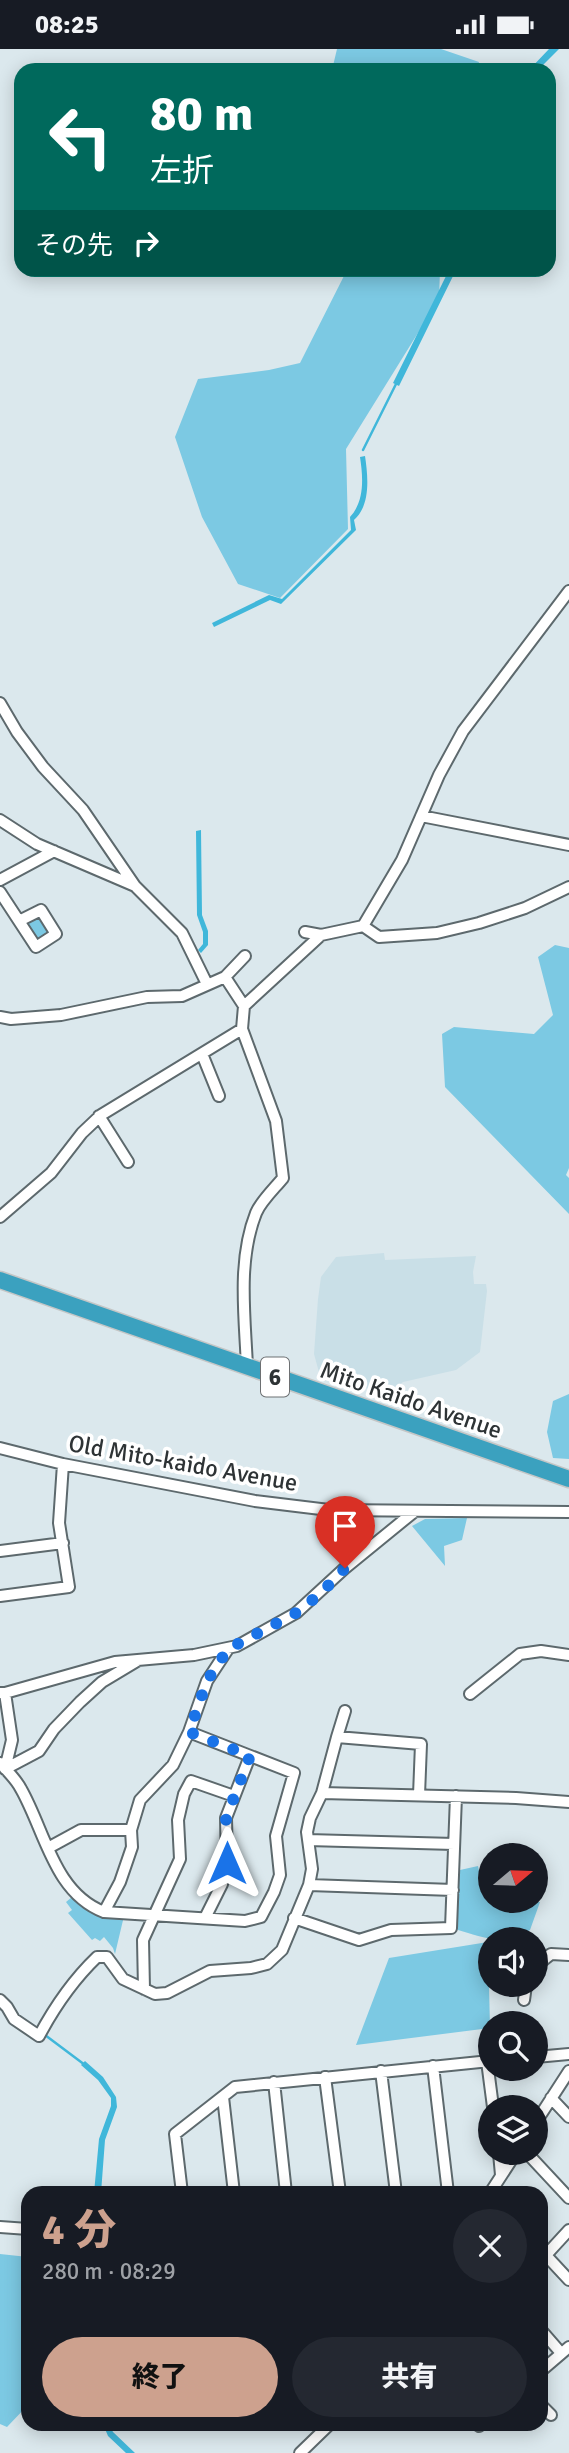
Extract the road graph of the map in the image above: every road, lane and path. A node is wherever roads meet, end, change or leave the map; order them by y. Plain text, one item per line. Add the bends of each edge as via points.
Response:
1 (569, 591) edge
2 (0, 703) edge
3 (421, 816) junction
4 (0, 820) edge
5 (569, 845) edge
6 (54, 851) junction
7 (0, 880) edge
8 (135, 886) junction
9 (569, 887) edge
10 (0, 892) edge
11 (19, 921) dead end
12 (363, 926) junction
13 (305, 932) dead end
14 (321, 935) junction
15 (245, 956) dead end
16 (225, 977) junction
17 (207, 984) junction
18 (244, 1006) junction
19 (0, 1017) edge
20 (242, 1029) junction
21 (202, 1053) junction
22 (219, 1096) dead end
23 (99, 1116) junction
24 (128, 1162) dead end
25 (0, 1217) edge
26 (0, 1280) edge
27 (247, 1367) junction
28 (0, 1448) edge
29 (62, 1464) junction
30 (569, 1479) edge
31 (415, 1511) junction
32 (569, 1512) edge
33 (63, 1543) junction
34 (0, 1551) edge
35 (0, 1595) edge
36 (228, 1649) junction
37 (569, 1655) edge
38 (139, 1660) junction
39 (3, 1693) edge
40 (470, 1694) dead end
41 (345, 1711) dead end
42 (189, 1732) junction
43 (337, 1737) junction
44 (250, 1756) junction
45 (2, 1766) edge
46 (322, 1793) junction
47 (419, 1795) junction
48 (456, 1796) junction
49 (234, 1797) junction
50 (569, 1802) edge
51 (131, 1830) junction
52 (308, 1840) junction
53 (454, 1844) junction
54 (47, 1847) junction
55 (309, 1885) junction
56 (453, 1890) junction
57 (104, 1912) junction
58 (154, 1915) junction
59 (205, 1918) junction
60 (294, 1918) junction
61 (569, 1955) edge
62 (548, 1956) edge
63 (144, 1989) junction
64 (524, 1997) edge
65 (0, 2000) edge
66 (524, 2000) dead end
67 (0, 2016) edge
68 (13, 2019) junction
69 (569, 2054) edge
70 (548, 2056) edge
71 (478, 2062) edge
72 (433, 2066) junction
73 (381, 2071) junction
74 (569, 2071) edge
75 (325, 2077) junction
76 (274, 2082) junction
77 (223, 2097) junction
78 (551, 2098) junction
79 (548, 2103) edge
80 (569, 2117) edge
81 (500, 2165) edge
82 (508, 2165) edge
83 (538, 2165) edge
84 (501, 2175) junction
85 (181, 2186) edge
86 (233, 2186) edge
87 (285, 2186) edge
88 (339, 2186) edge
89 (395, 2186) edge
90 (447, 2186) edge
91 (494, 2186) edge
92 (569, 2198) edge
93 (0, 2227) edge
94 (21, 2228) edge
95 (569, 2230) edge
96 (548, 2249) edge
97 (548, 2257) edge
98 (569, 2280) edge
99 (548, 2336) edge
100 (565, 2350) edge
101 (548, 2365) edge
102 (548, 2412) edge
103 (551, 2415) dead end
104 (323, 2431) edge
105 (300, 2453) edge

1 - 3 street via 463,731
2 - 8 street via 17,732 83,810
3 - 5 street
3 - 12 street via 402,860
4 - 6 street
6 - 7 street
6 - 8 street
8 - 17 street via 182,933
9 - 12 street via 525,908 437,933 379,937
10 - 11 street
12 - 14 street
13 - 14 street
14 - 18 street
15 - 16 street
16 - 17 street
16 - 18 street
17 - 19 street via 182,996 147,997 61,1016
18 - 20 street
20 - 21 street
20 - 27 street via 276,1121 283,1178 256,1211 249,1238 244,1286
21 - 22 street
21 - 23 street
23 - 24 street
23 - 25 street via 51,1173
26 - 27 highway, Mito Kaido Avenue / 6
27 - 30 highway, Mito Kaido Avenue / 6
28 - 29 street, Old Mito-kaido Avenue
29 - 31 street, Old Mito-kaido Avenue via 255,1501 329,1510
29 - 33 street via 59,1523
31 - 32 street, Old Mito-kaido Avenue
31 - 36 street via 296,1613
33 - 34 street
33 - 35 street via 69,1587
36 - 38 street
36 - 42 street via 207,1681
37 - 40 street via 520,1654
38 - 39 street
38 - 45 street via 87,1695 38,1751
39 - 45 street via 12,1740
41 - 43 street
42 - 44 street
42 - 51 street via 173,1765 139,1800
43 - 46 street
43 - 47 street via 421,1744
44 - 49 street
44 - 59 street via 294,1773 276,1836 280,1875 261,1917 245,1921
45 - 54 street via 21,1787
46 - 47 street
46 - 52 street via 310,1818
47 - 48 street
48 - 50 street
48 - 53 street
49 - 58 street via 191,1781 178,1820 180,1859
49 - 59 street via 226,1818 227,1863 222,1884
51 - 54 street via 81,1831
51 - 57 street via 132,1847
52 - 53 street
52 - 55 street
53 - 56 street
54 - 57 street via 74,1894
55 - 56 street
55 - 60 street
56 - 60 street via 451,1928 444,1930 391,1930 359,1940
57 - 58 street
58 - 59 street
58 - 63 street via 144,1940
60 - 63 street via 282,1950 267,1964 210,1971 167,1993
61 - 62 street
63 - 68 street via 124,1979 107,1957 97,1957 53,2009 39,2036
64 - 66 street
65 - 68 street
67 - 68 street
69 - 70 street
71 - 72 street
72 - 73 street
72 - 90 street
73 - 75 street
73 - 89 street
74 - 78 street
75 - 76 street
75 - 88 street
76 - 77 street via 236,2087
76 - 87 street
77 - 85 street via 175,2134
77 - 86 street
78 - 79 street
78 - 80 street
81 - 84 street
82 - 84 street
83 - 92 street
84 - 91 street
93 - 94 street
95 - 96 street
97 - 98 street
99 - 100 street
100 - 101 street
102 - 103 street
104 - 105 street

